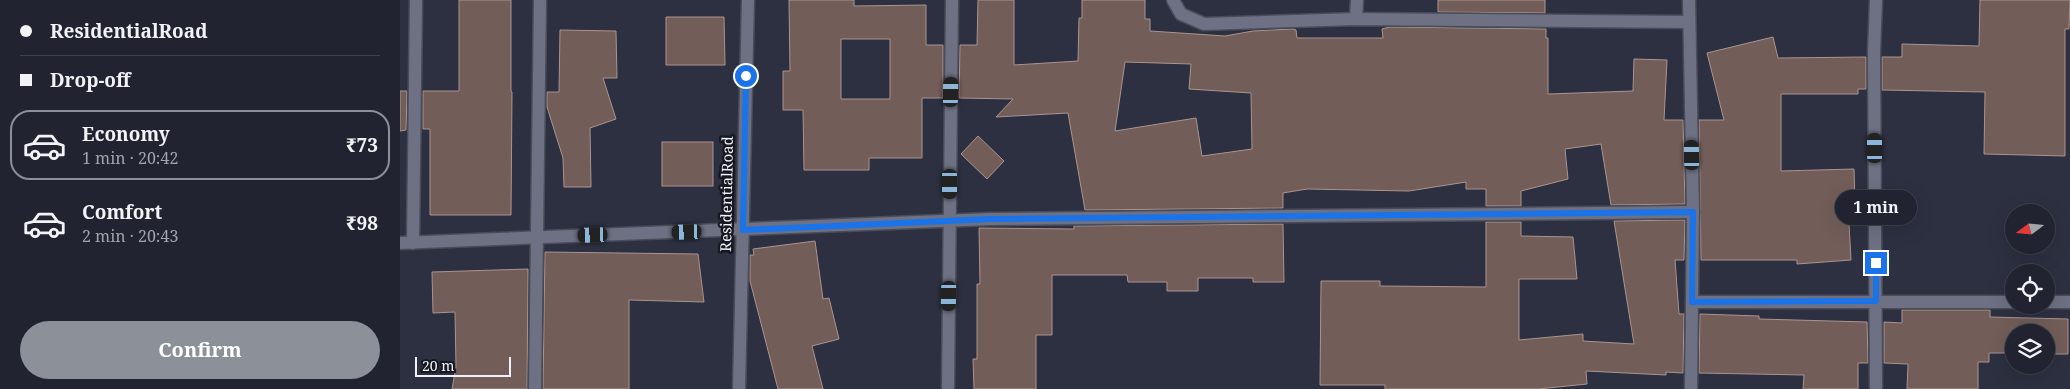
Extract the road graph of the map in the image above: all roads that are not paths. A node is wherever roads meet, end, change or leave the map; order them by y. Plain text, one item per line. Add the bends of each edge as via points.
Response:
1 (416, 0) edge
2 (540, 0) edge
3 (748, 0) edge
4 (952, 0) edge
5 (1173, 0) edge
6 (1357, 0) edge
7 (1689, 0) edge
8 (1876, 0) edge
9 (1356, 19) junction
10 (1689, 22) junction
11 (1693, 212) junction
12 (950, 221) junction
13 (743, 230) junction
14 (537, 237) junction
15 (406, 243) edge
16 (1876, 301) junction
17 (1692, 302) junction
18 (2005, 302) edge
19 (2055, 302) edge
20 (2070, 302) edge
21 (535, 389) edge
22 (739, 389) edge
23 (948, 389) edge
24 (1691, 389) edge
25 (1876, 389) edge

1 - 15 street
2 - 14 street
3 - 13 street, ResidentialRoad
4 - 12 street
5 - 9 street via 1181,14 1204,24
6 - 9 street
7 - 10 street
8 - 16 street
9 - 10 street
10 - 11 street
11 - 12 street
11 - 17 street
12 - 13 street
12 - 23 street
13 - 14 street
13 - 22 street, ResidentialRoad
14 - 15 street
14 - 21 street
16 - 17 street
16 - 18 street
16 - 25 street
17 - 24 street
19 - 20 street

